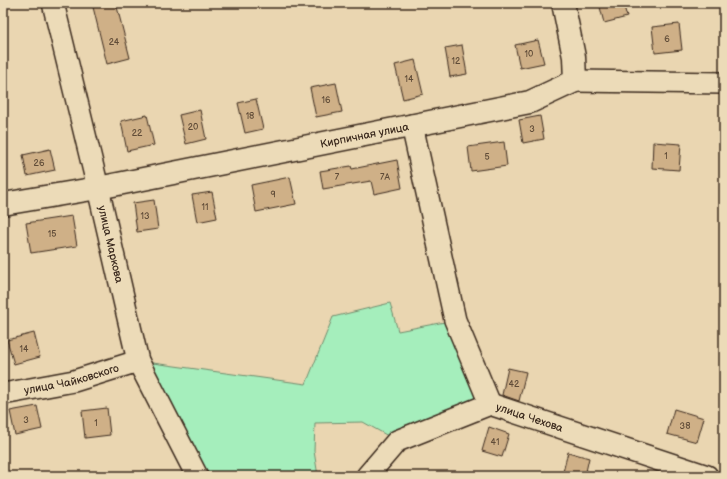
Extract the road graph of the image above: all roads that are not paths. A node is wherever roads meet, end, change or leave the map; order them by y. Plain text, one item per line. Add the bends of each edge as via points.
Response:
1 (53, 3) edge
2 (563, 3) edge
3 (575, 82) junction
4 (724, 83) edge
5 (412, 125) junction
6 (98, 188) junction
7 (3, 204) edge
8 (138, 361) junction
9 (3, 394) edge
10 (490, 404) junction
11 (197, 476) edge
12 (367, 476) edge
13 (708, 476) edge

1 - 6 street, улица Маркова
2 - 3 street via 574,57
3 - 4 street, Кирпичная улица
3 - 5 street, Кирпичная улица via 530,102
5 - 6 street, Кирпичная улица
5 - 10 street via 455,320
6 - 7 street, Кирпичная улица
6 - 8 street, улица Маркова
8 - 9 street, улица Чайковского via 74,381
8 - 11 street, улица Маркова
10 - 12 street, улица Чехова via 397,441
10 - 13 street, улица Чехова

